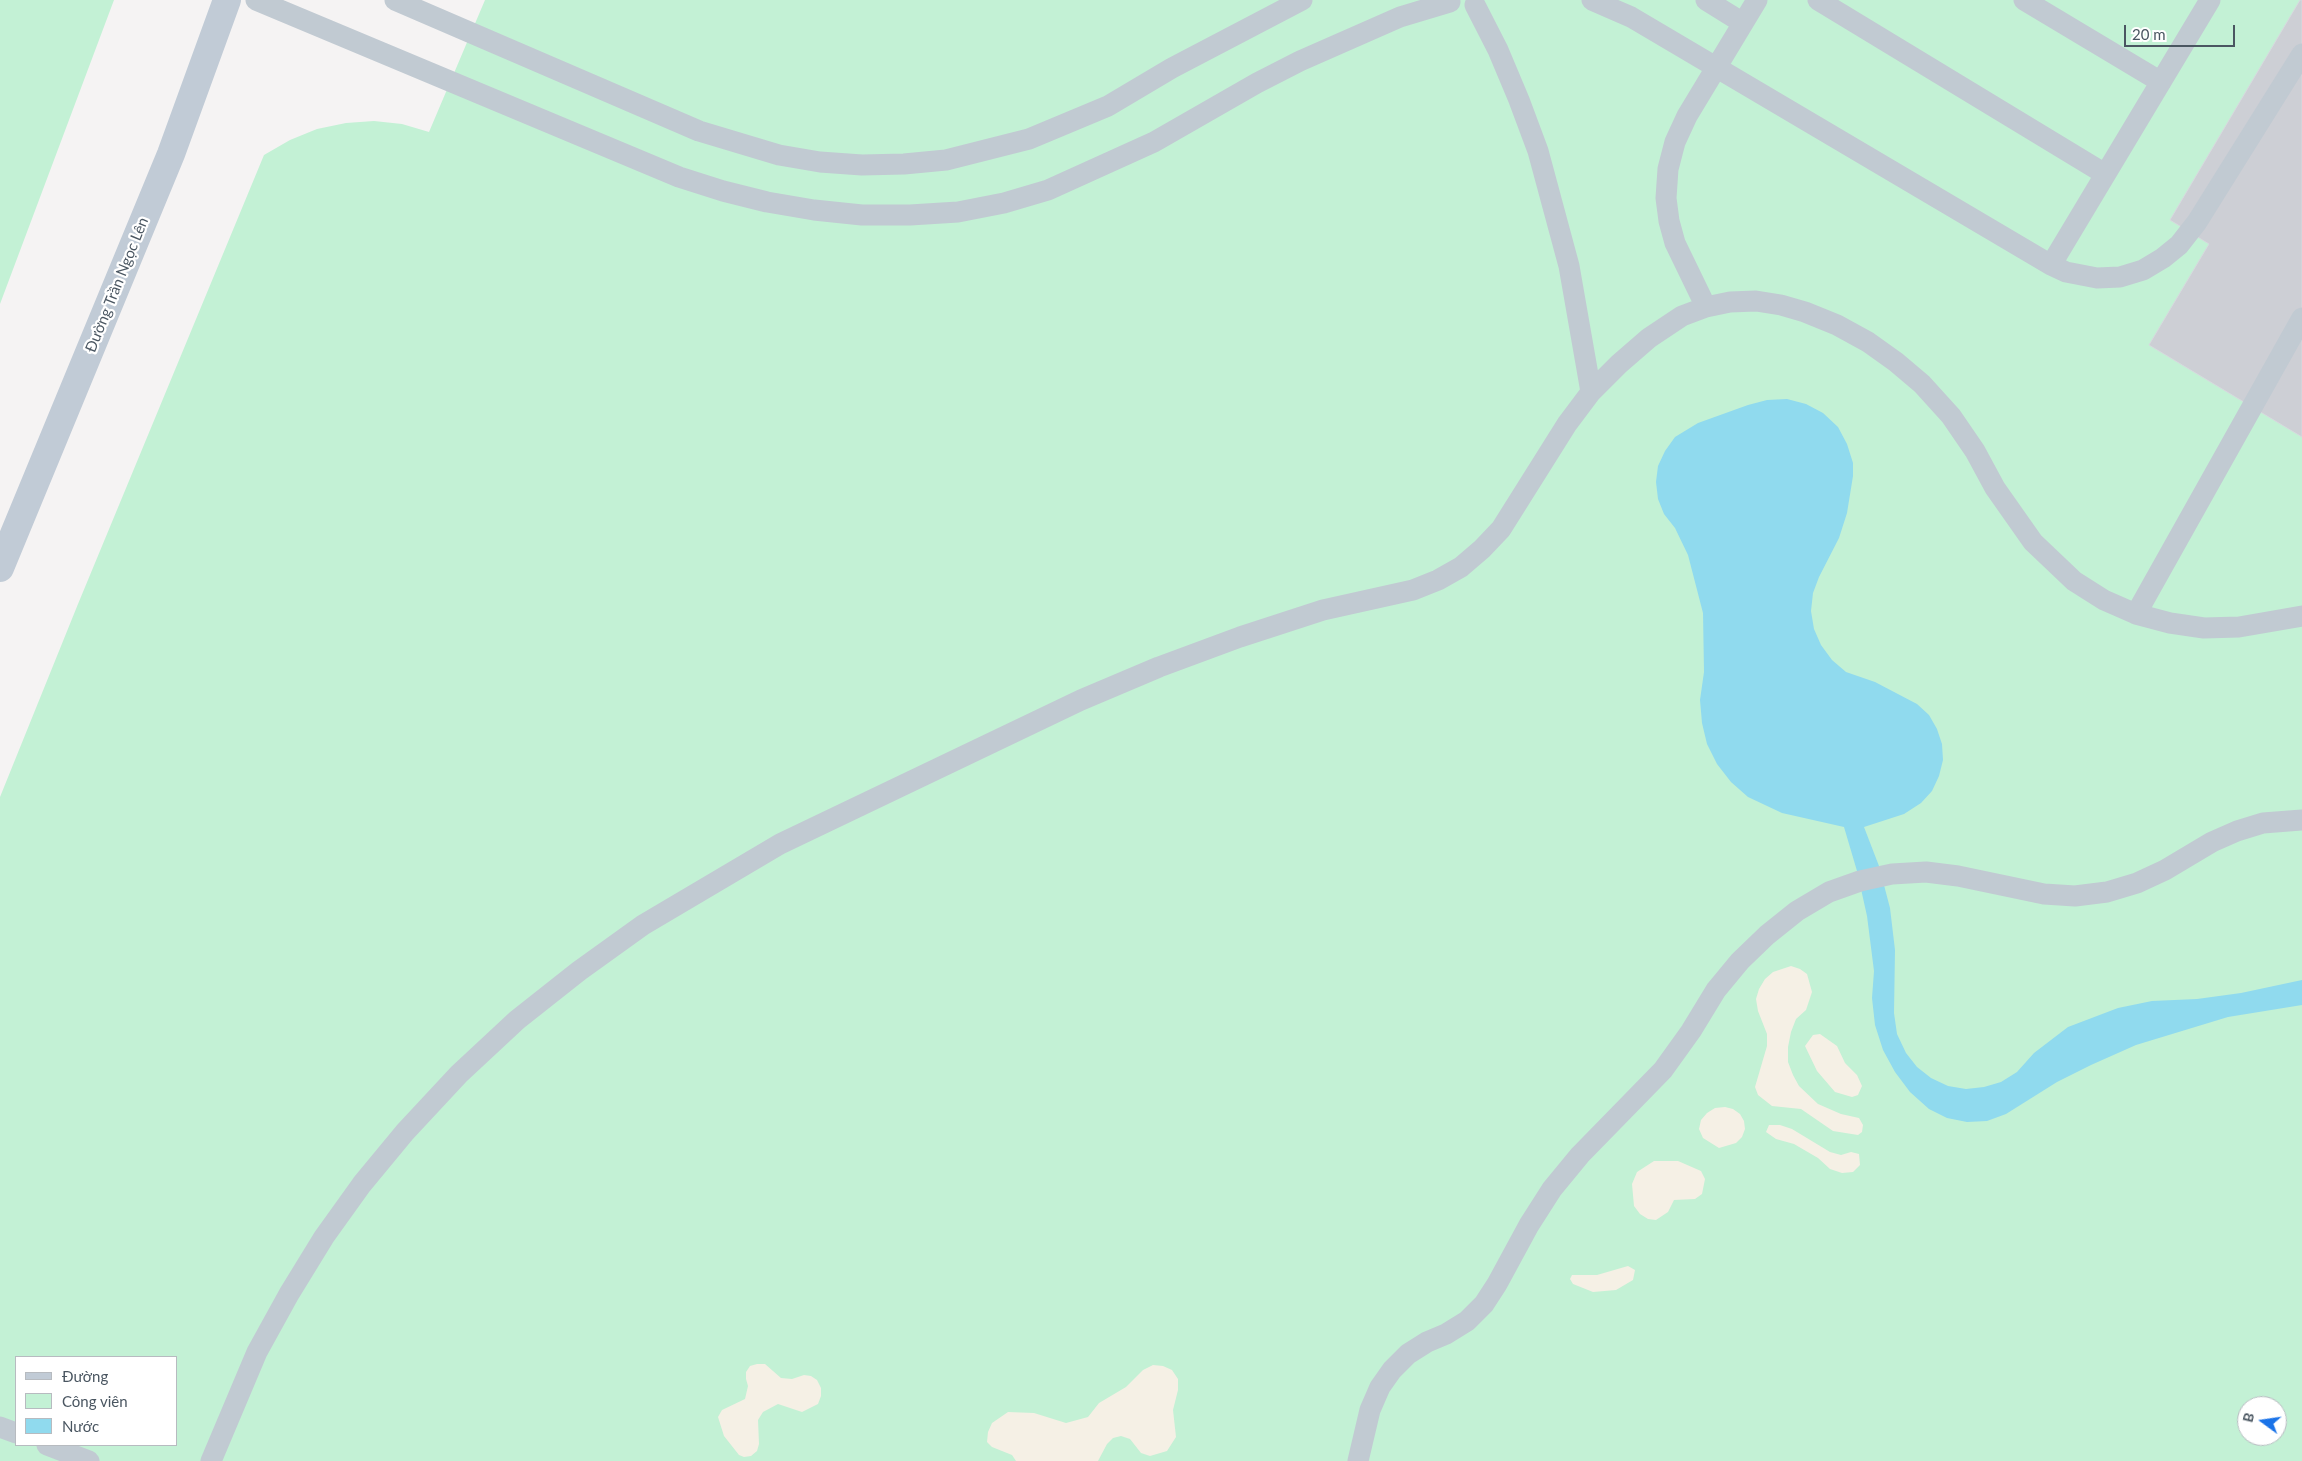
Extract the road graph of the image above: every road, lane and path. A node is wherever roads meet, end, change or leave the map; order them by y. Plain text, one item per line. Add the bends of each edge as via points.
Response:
1 (227, 0) edge
2 (256, 0) edge
3 (395, 0) edge
4 (1302, 0) edge
5 (1592, 0) edge
6 (1706, 0) edge
7 (1757, 0) edge
8 (1818, 0) edge
9 (2024, 0) edge
10 (2210, 0) edge
11 (1448, 1) edge
12 (1481, 2) edge
13 (1743, 23) junction
14 (2302, 54) edge
15 (1717, 67) junction
16 (2161, 82) junction
17 (2106, 174) junction
18 (2051, 265) junction
19 (1706, 307) junction
20 (2302, 318) edge
21 (1591, 392) junction
22 (0, 568) edge
23 (2136, 614) junction
24 (2302, 616) edge
25 (2302, 820) edge
26 (0, 1427) edge
27 (15, 1433) edge
28 (50, 1446) edge
29 (89, 1461) edge
30 (211, 1461) edge
31 (1358, 1461) edge

1 - 22 street, Đường Trần Ngọc Lên via 171,154
2 - 11 lane via 679,177 767,202 862,215 967,210 1048,190 1154,142 1300,61 1400,17
3 - 4 lane via 698,131 779,155 862,165 946,160 1029,139 1108,106 1172,68
5 - 15 lane via 1632,17
6 - 13 lane
7 - 13 lane
8 - 17 lane
9 - 16 lane
10 - 16 lane
11 - 12 lane via 1462,5
12 - 21 lane via 1546,177 1569,266
13 - 15 lane
14 - 18 lane via 2197,222 2179,245 2143,270 2120,276 2081,276
15 - 18 lane
15 - 19 lane via 1675,142 1668,169 1666,198 1675,243
16 - 17 lane
17 - 18 lane
19 - 21 lane via 1665,326 1618,364
19 - 23 lane via 1756,301 1781,305 1837,325 1896,362 1922,384 1951,416 2019,525 2048,558 2074,582
20 - 23 lane
21 - 30 lane via 1562,430 1500,529 1482,549 1438,580 1391,597 1368,599 1281,622 1159,666 1081,700 780,844 643,925 578,971 517,1020 459,1074 362,1184 324,1237 275,1319 253,1361
23 - 24 lane via 2204,628 2239,627
25 - 31 lane via 2263,823 2237,831 2165,870 2106,892 2075,896 2044,894 1958,876 1903,873 1850,884 1797,911 1740,961 1716,990 1663,1070 1580,1155 1552,1189 1484,1304 1446,1334 1408,1354 1392,1370 1370,1410
26 - 27 lane
28 - 29 lane

